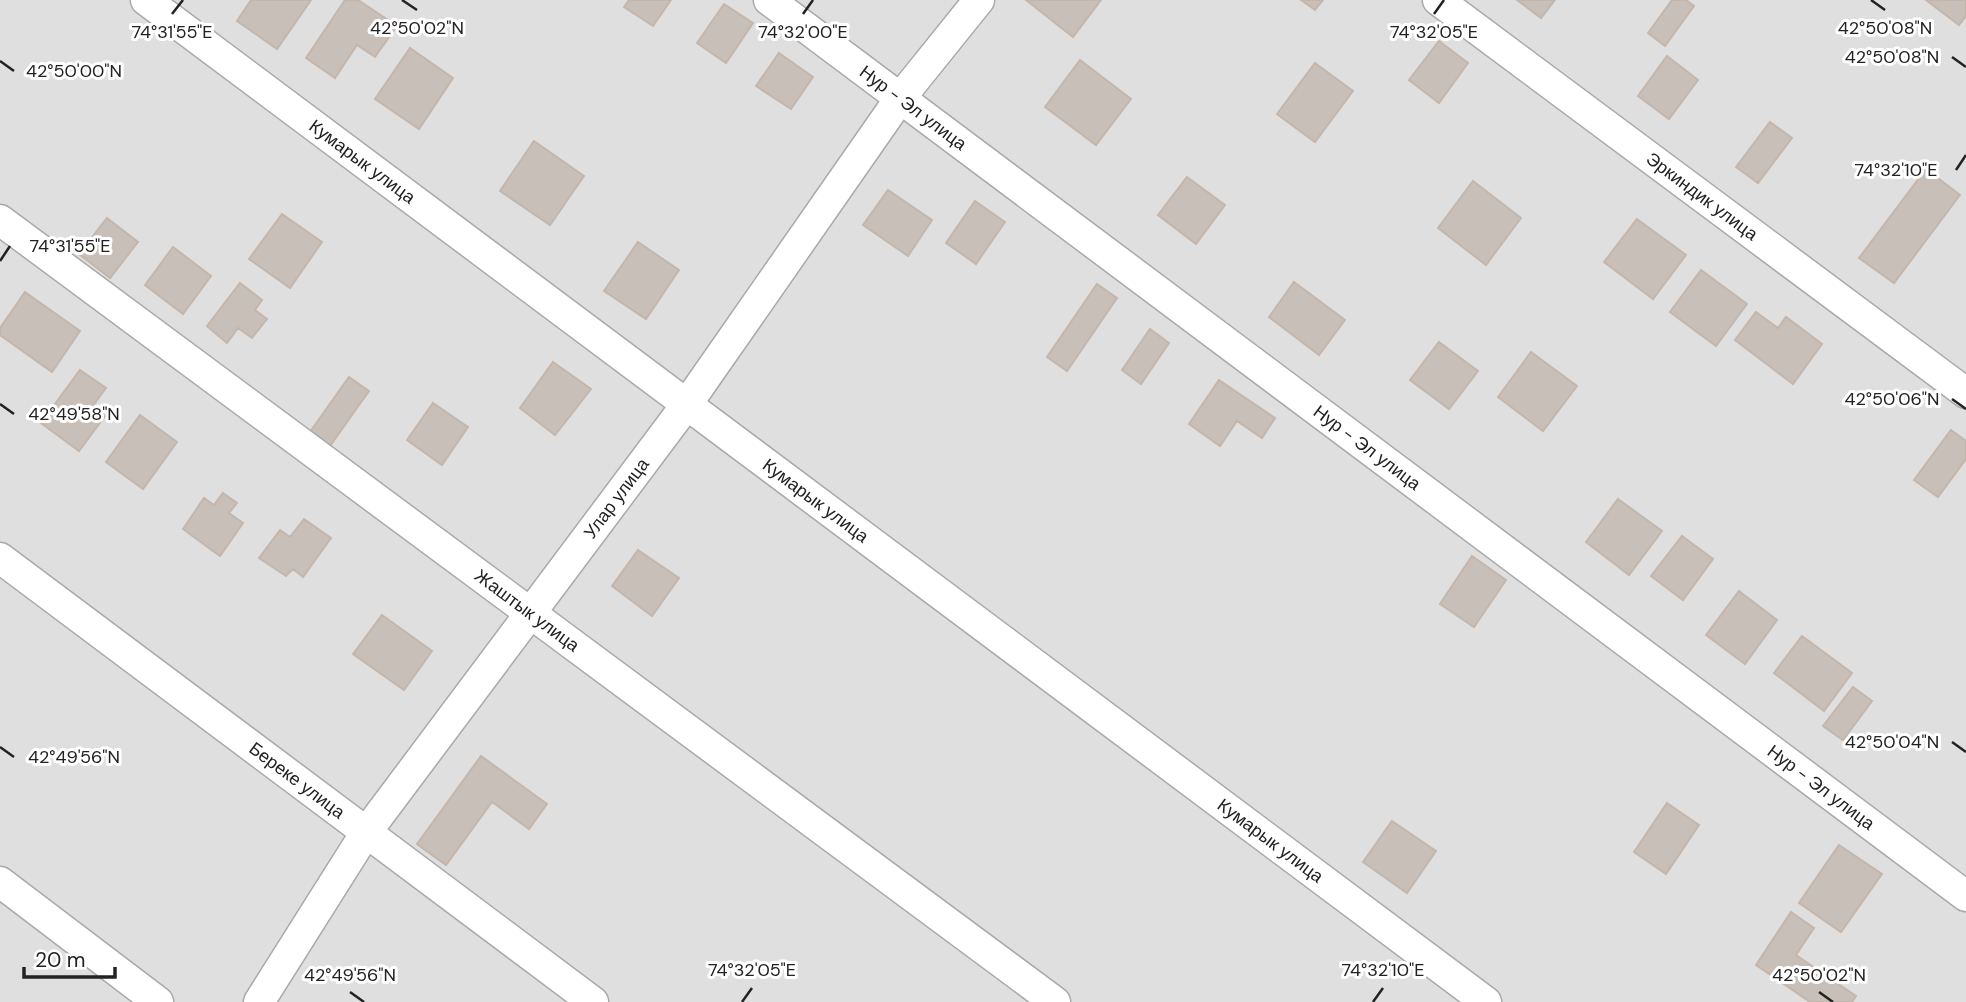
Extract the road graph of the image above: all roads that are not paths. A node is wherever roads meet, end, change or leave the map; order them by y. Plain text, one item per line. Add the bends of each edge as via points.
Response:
1 (146, 0) edge
2 (769, 0) edge
3 (979, 0) edge
4 (1438, 0) edge
5 (901, 97) junction
6 (0, 220) edge
7 (1966, 393) edge
8 (687, 404) junction
9 (0, 558) edge
10 (528, 613) junction
11 (365, 834) junction
12 (0, 882) edge
13 (1966, 896) edge
14 (158, 1002) edge
15 (259, 1002) edge
16 (593, 1002) edge
17 (1055, 1002) edge
18 (1486, 1002) edge

1 - 8 street, Кумарык улица
2 - 5 street, Нур - Эл улица
3 - 5 street, Улар улица
4 - 7 street, Эркиндик улица
5 - 8 street, Улар улица
5 - 13 street, Нур - Эл улица
6 - 10 street, Жаштык улица
8 - 10 street, Улар улица
8 - 18 street, Кумарык улица
9 - 11 street, Береке улица
10 - 11 street, Улар улица
10 - 17 street, Жаштык улица
11 - 15 street, Улар улица
11 - 16 street, Береке улица
12 - 14 street

